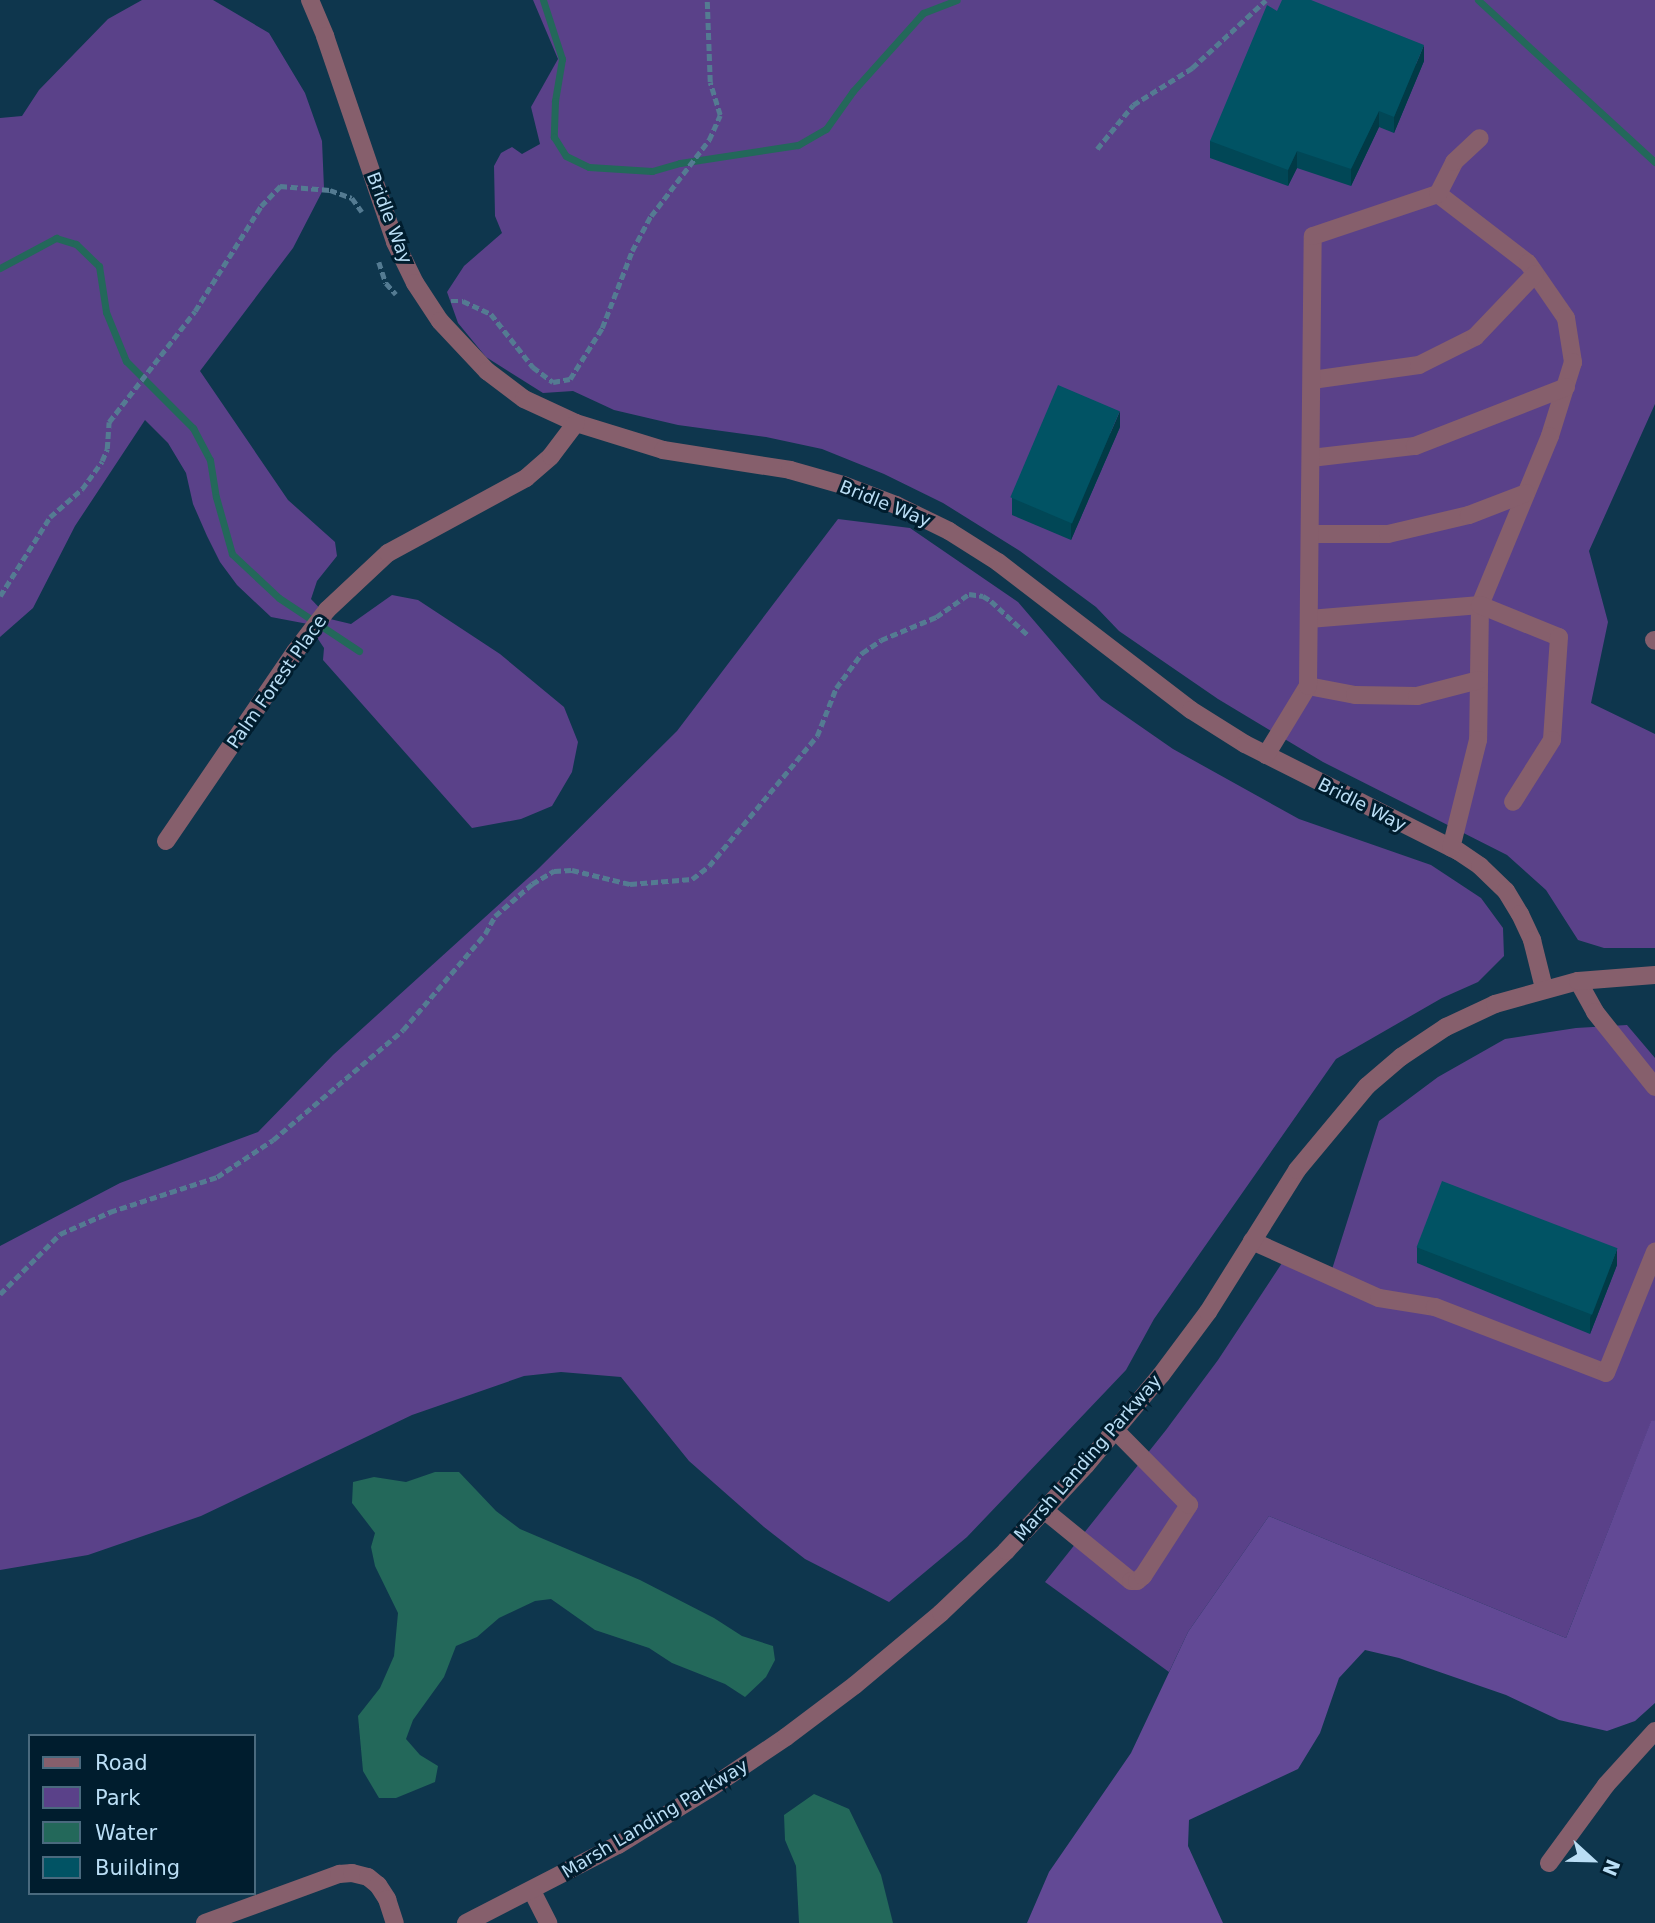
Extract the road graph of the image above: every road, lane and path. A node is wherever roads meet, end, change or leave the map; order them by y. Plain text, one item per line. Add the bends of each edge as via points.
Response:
1 (310, 0) edge
2 (707, 0) edge
3 (1266, 0) edge
4 (1480, 138) dead end
5 (1097, 149) dead end
6 (673, 191) dead end
7 (1438, 194) junction
8 (1535, 274) junction
9 (178, 334) dead end
10 (1312, 380) junction
11 (1566, 387) junction
12 (576, 424) junction
13 (1311, 458) junction
14 (1526, 493) junction
15 (1310, 534) junction
16 (0, 596) edge
17 (1480, 605) junction
18 (1309, 619) junction
19 (1028, 635) dead end
20 (1479, 680) junction
21 (1308, 686) junction
22 (1266, 755) junction
23 (1513, 802) dead end
24 (166, 841) dead end
25 (1451, 848) junction
26 (1655, 975) edge
27 (1578, 981) junction
28 (1544, 988) junction
29 (1655, 1087) edge
30 (1252, 1241) junction
31 (1655, 1252) edge
32 (0, 1294) edge
33 (1115, 1430) junction
34 (1044, 1510) junction
35 (1655, 1731) edge
36 (1549, 1863) dead end
37 (532, 1891) junction
38 (205, 1923) edge
39 (395, 1923) edge
40 (466, 1923) edge
41 (548, 1923) edge

1 - 12 street, Bridle Way via 396,242 415,283 440,321 487,371 524,399
2 - 6 path via 710,82 720,115 709,140
3 - 5 path via 1192,68 1133,105
4 - 7 street via 1454,162
7 - 8 street via 1528,263
7 - 10 street via 1313,236
8 - 10 street via 1475,337 1419,365
8 - 11 street via 1566,318 1573,362
9 - 16 path via 109,422 102,461 82,489 50,517
10 - 13 street
11 - 13 street via 1415,446
11 - 14 street
12 - 22 street, Bridle Way via 663,450 790,470 906,510 998,562 1191,710
12 - 24 street, Palm Forest Place via 526,478 387,553 327,610
13 - 15 street
14 - 15 street via 1469,515 1388,534
14 - 17 street
15 - 18 street
17 - 18 street
17 - 20 street
17 - 23 street via 1559,637 1552,740
18 - 21 street
19 - 32 path via 991,601 969,594 936,617 881,640 862,653 836,688 817,736 709,866 692,879 631,884 572,870 554,872 532,884 495,916 485,934 403,1030 273,1140 217,1177 110,1212 61,1234
20 - 21 street via 1417,696 1355,695
20 - 25 street via 1478,740
21 - 22 street
22 - 25 street, Bridle Way
25 - 28 street, Bridle Way via 1480,866 1506,891 1532,940
26 - 27 street, Marsh Landing Parkway
27 - 28 street, Marsh Landing Parkway
27 - 29 street via 1595,1013
28 - 30 street, Marsh Landing Parkway via 1470,1015 1401,1057 1330,1127
30 - 31 street via 1379,1298 1435,1307 1606,1373
30 - 33 street, Marsh Landing Parkway via 1200,1322
33 - 34 street, Marsh Landing Parkway
33 - 34 street via 1189,1506 1143,1576 1131,1581
34 - 37 street, Marsh Landing Parkway via 941,1613 786,1737 629,1838
35 - 36 street via 1606,1786
37 - 40 street, Marsh Landing Parkway
37 - 41 street
38 - 39 street via 352,1873 377,1885

